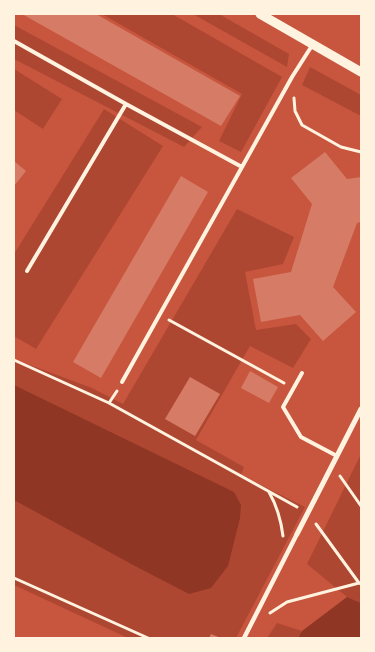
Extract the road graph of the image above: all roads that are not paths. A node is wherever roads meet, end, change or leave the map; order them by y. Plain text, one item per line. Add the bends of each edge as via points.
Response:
1 (260, 14) edge
2 (14, 41) edge
3 (312, 44) junction
4 (361, 72) edge
5 (126, 104) junction
6 (242, 167) junction
7 (27, 271) dead end
8 (302, 372) dead end
9 (122, 382) dead end
10 (361, 409) edge
11 (337, 456) junction
12 (298, 534) joint
13 (244, 638) edge

1 - 3 street
2 - 5 lane
3 - 4 street
3 - 6 lane
5 - 6 lane
5 - 7 lane
6 - 9 lane
8 - 11 lane via 283,407 301,437
10 - 11 street
11 - 12 street
12 - 13 street

